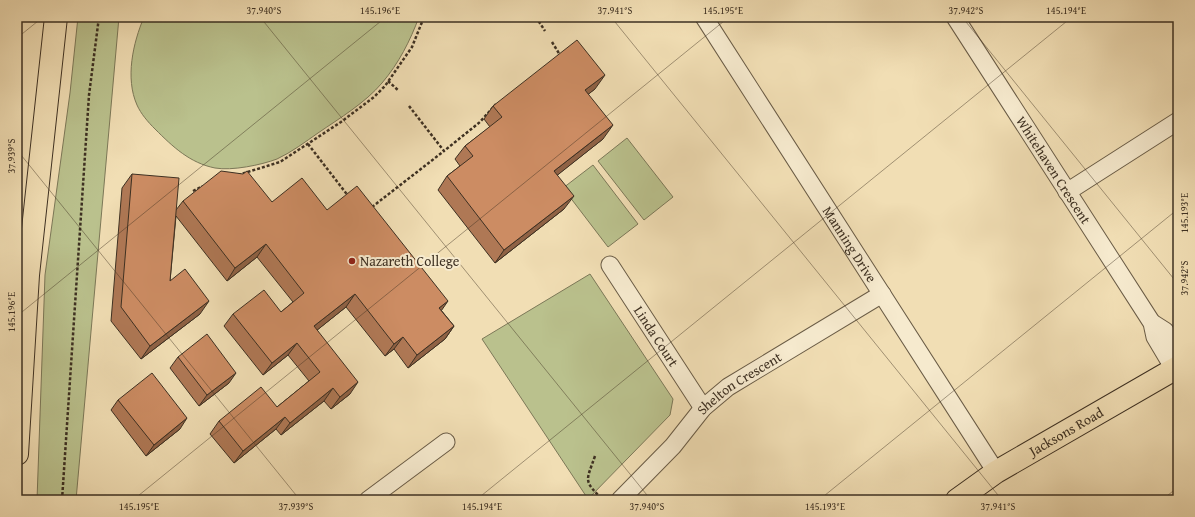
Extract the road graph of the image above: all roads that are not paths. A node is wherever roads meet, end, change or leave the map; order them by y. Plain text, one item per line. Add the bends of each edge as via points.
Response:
1 (56, 17) edge
2 (704, 17) edge
3 (959, 18) edge
4 (1178, 121) edge
5 (1067, 192) junction
6 (610, 264) dead end
7 (882, 294) junction
8 (1177, 362) edge
9 (703, 408) junction
10 (446, 442) dead end
11 (17, 454) edge
12 (996, 472) junction
13 (368, 500) edge
14 (620, 500) edge
15 (957, 500) edge

1 - 11 main road via 28,275
2 - 7 street, Manning Drive
3 - 5 street, Whitehaven Crescent
4 - 5 street
5 - 8 street, Whitehaven Crescent via 1152,323 1155,337
6 - 9 street, Linda Court
7 - 9 street, Shelton Crescent via 728,387
7 - 12 street, Manning Drive
8 - 12 main road, Jacksons Road
9 - 14 street, Shelton Crescent via 673,446
10 - 13 street
12 - 15 main road, Jacksons Road

